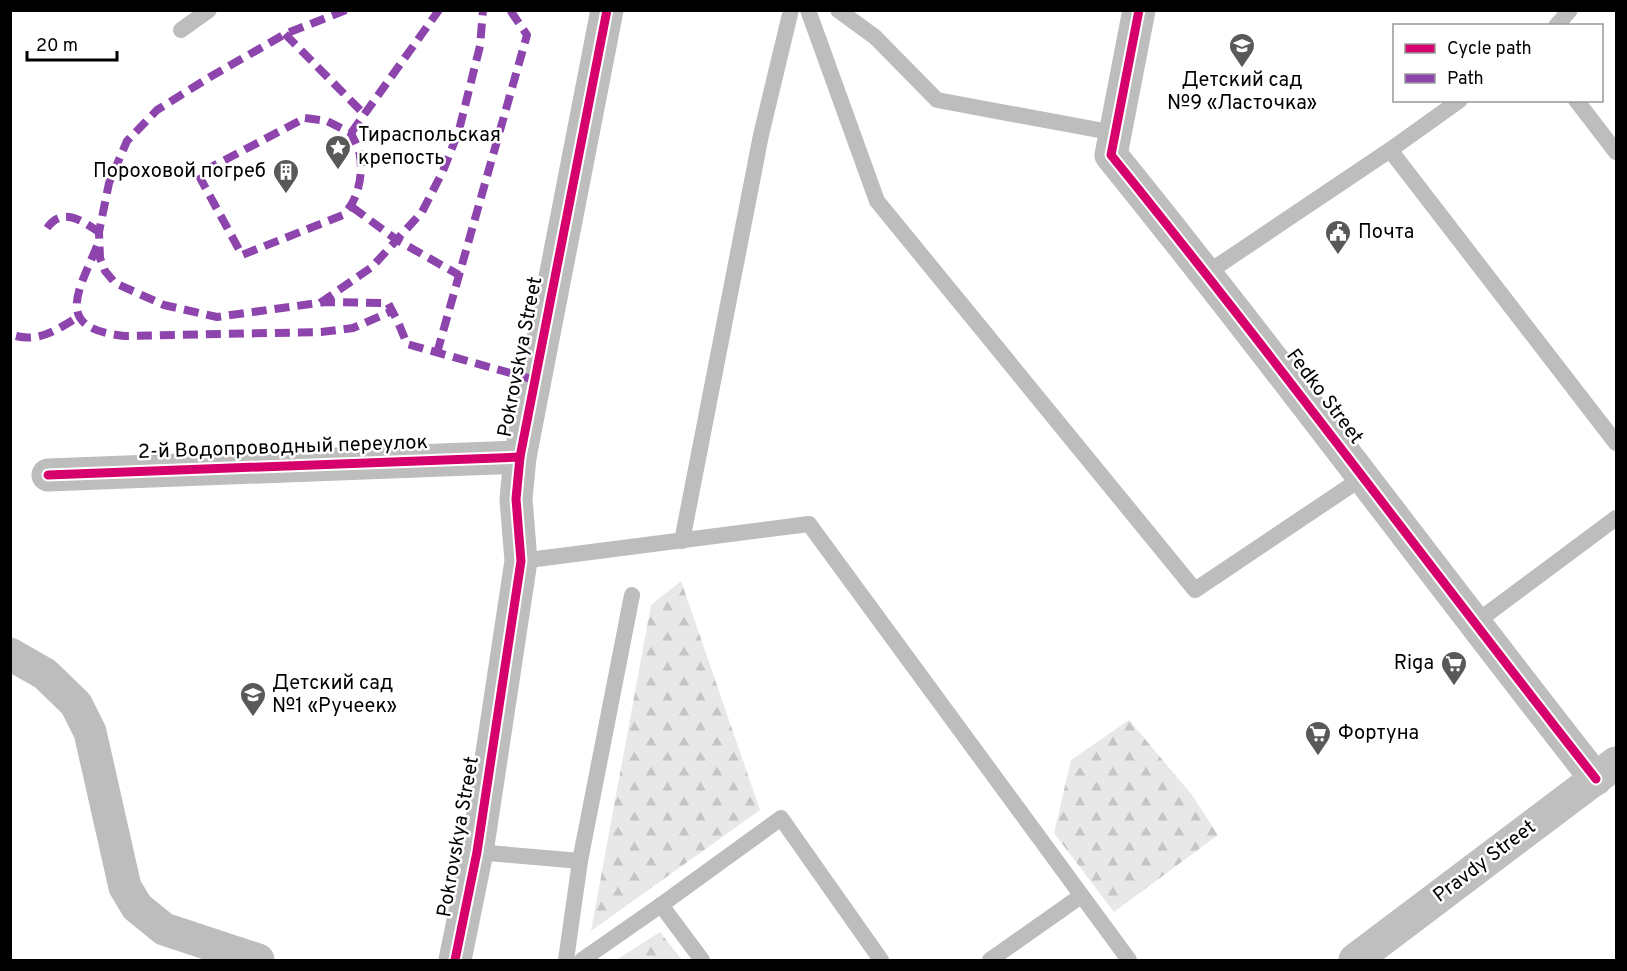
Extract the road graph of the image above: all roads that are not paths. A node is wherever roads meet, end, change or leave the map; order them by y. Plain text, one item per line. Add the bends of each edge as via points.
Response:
1 (209, 10) edge
2 (607, 10) edge
3 (791, 10) edge
4 (808, 10) edge
5 (838, 10) edge
6 (1139, 10) edge
7 (1570, 10) edge
8 (1558, 24) edge
9 (182, 30) dead end
10 (1457, 102) edge
11 (1578, 102) edge
12 (1115, 133) junction
13 (1390, 150) junction
14 (1617, 152) edge
15 (1207, 273) junction
16 (1617, 443) edge
17 (520, 457) junction
18 (48, 476) dead end
19 (1362, 478) junction
20 (1617, 518) edge
21 (682, 542) junction
22 (521, 561) junction
23 (632, 595) dead end
24 (1475, 622) junction
25 (10, 654) edge
26 (1606, 771) edge
27 (477, 852) junction
28 (580, 861) junction
29 (1081, 896) junction
30 (661, 905) junction
31 (258, 960) edge
32 (455, 960) edge
33 (566, 960) edge
34 (582, 960) edge
35 (702, 960) edge
36 (881, 960) edge
37 (990, 960) edge
38 (1129, 960) edge
39 (1354, 960) edge

1 - 9 lane
2 - 17 street, Pokrovskya Street
3 - 21 lane via 761,135
4 - 19 lane via 877,201 1196,590
5 - 12 lane via 875,37 937,100
6 - 12 street, Fedko Street
7 - 8 lane
10 - 13 lane
11 - 14 lane
12 - 15 street, Fedko Street via 1111,155
13 - 15 lane
13 - 16 lane
15 - 19 street, Fedko Street
17 - 18 street, 2-й Водопроводный переулок
17 - 22 street, Pokrovskya Street via 516,499
19 - 24 street, Fedko Street
20 - 24 lane
21 - 22 lane
21 - 29 lane via 809,524
22 - 27 street, Pokrovskya Street
23 - 28 lane
24 - 26 street, Fedko Street
25 - 31 street via 45,674 76,704 90,732 125,887 137,907 164,929
26 - 39 main road, Pravdy Street
27 - 28 lane
27 - 32 street, Pokrovskya Street
28 - 33 lane
29 - 37 lane
29 - 38 lane
30 - 34 lane
30 - 35 lane
30 - 36 lane via 781,818

